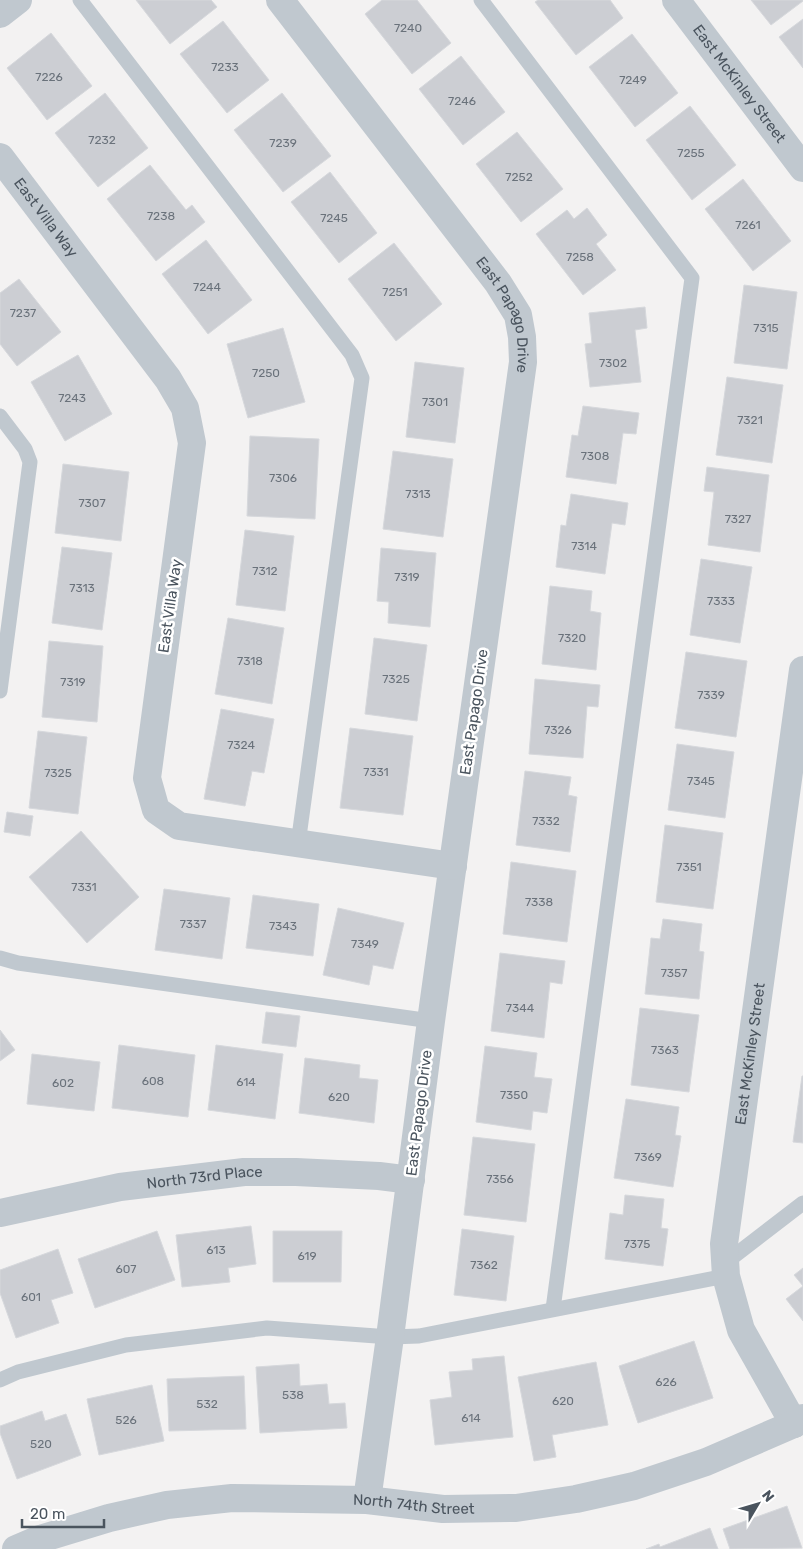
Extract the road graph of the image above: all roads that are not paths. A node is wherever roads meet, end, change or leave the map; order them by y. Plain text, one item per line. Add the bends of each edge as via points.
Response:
1 (18, 0) edge
2 (80, 0) edge
3 (280, 0) edge
4 (481, 0) edge
5 (676, 0) edge
6 (0, 14) edge
7 (0, 157) edge
8 (803, 168) edge
9 (0, 416) edge
10 (803, 670) edge
11 (0, 690) edge
12 (298, 844) junction
13 (453, 866) junction
14 (0, 958) edge
15 (431, 1021) junction
16 (411, 1180) junction
17 (803, 1204) edge
18 (0, 1213) edge
19 (725, 1269) junction
20 (553, 1309) junction
21 (390, 1336) junction
22 (0, 1380) edge
23 (799, 1421) edge
24 (367, 1500) junction
25 (32, 1546) edge

1 - 6 street
2 - 12 lane via 352,355 362,378
3 - 13 street, East Papago Drive via 498,283 518,315 523,362
4 - 20 lane via 692,278
5 - 8 street, East McKinley Street
7 - 12 street, East Villa Way via 168,379 184,408 192,444 147,778 156,810 179,826
9 - 11 lane via 25,448 30,462
10 - 19 street, East McKinley Street via 724,1244
12 - 13 street, East Villa Way
13 - 15 street, East Papago Drive
14 - 15 lane
15 - 16 street, East Papago Drive
16 - 18 street, North 73rd Place via 244,1172 120,1187
16 - 21 street, East Papago Drive
17 - 19 lane
19 - 20 lane
19 - 23 street, East McKinley Street via 741,1330
20 - 21 lane via 419,1336
21 - 22 lane via 267,1328 126,1345 18,1372
21 - 24 street, East Papago Drive
23 - 24 street, North 74th Street via 706,1462 634,1486 576,1499 516,1508 451,1509
24 - 25 street, North 74th Street via 232,1498 167,1505 108,1518

